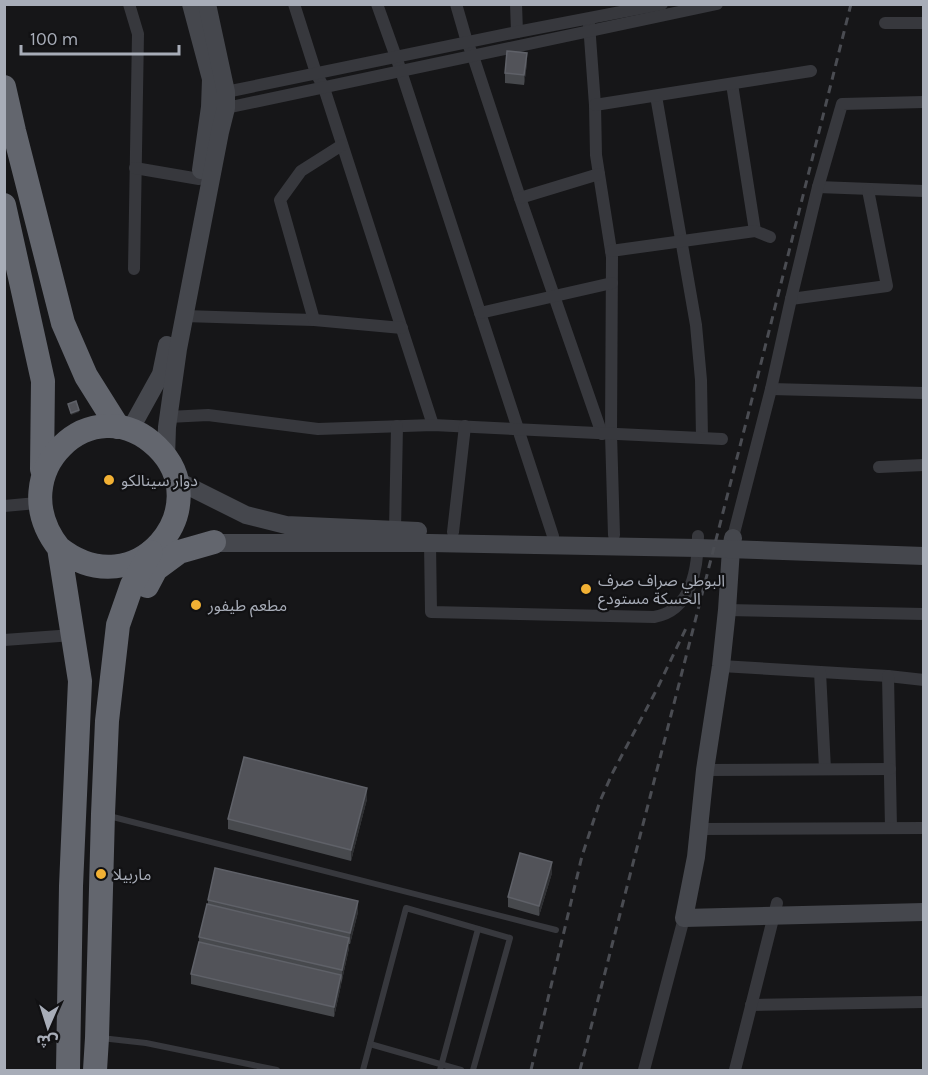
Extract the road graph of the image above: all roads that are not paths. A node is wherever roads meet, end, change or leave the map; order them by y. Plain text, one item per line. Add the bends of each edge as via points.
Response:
1 (129, 4) edge
2 (191, 4) edge
3 (207, 4) edge
4 (294, 4) edge
5 (377, 4) edge
6 (456, 4) edge
7 (516, 4) edge
8 (662, 4) edge
9 (717, 4) edge
10 (604, 16) edge
11 (885, 23) dead end
12 (924, 23) edge
13 (589, 25) junction
14 (517, 32) junction
15 (467, 42) junction
16 (473, 56) junction
17 (395, 57) junction
18 (401, 71) junction
19 (811, 72) dead end
20 (316, 73) junction
21 (732, 84) junction
22 (4, 87) edge
23 (324, 88) junction
24 (656, 96) junction
25 (924, 102) edge
26 (221, 103) junction
27 (595, 105) junction
28 (342, 145) junction
29 (135, 168) junction
30 (599, 174) junction
31 (200, 179) junction
32 (818, 187) junction
33 (867, 190) junction
34 (924, 191) edge
35 (520, 198) junction
36 (4, 205) edge
37 (755, 231) junction
38 (8, 237) edge
39 (770, 237) dead end
40 (682, 240) junction
41 (611, 251) junction
42 (134, 269) dead end
43 (612, 283) junction
44 (554, 296) junction
45 (790, 299) junction
46 (480, 313) junction
47 (184, 316) junction
48 (314, 320) junction
49 (402, 328) junction
50 (771, 389) junction
51 (924, 393) edge
52 (168, 417) junction
53 (433, 424) junction
54 (397, 426) junction
55 (465, 426) junction
56 (124, 429) junction
57 (519, 429) junction
58 (607, 434) junction
59 (702, 438) junction
60 (722, 439) dead end
61 (166, 458) junction
62 (924, 465) edge
63 (879, 467) dead end
64 (42, 469) junction
65 (176, 480) junction
66 (37, 503) junction
67 (4, 506) edge
68 (396, 531) junction
69 (453, 532) junction
70 (614, 534) junction
71 (554, 536) junction
72 (214, 542) junction
73 (698, 542) junction
74 (430, 543) junction
75 (732, 543) junction
76 (924, 544) edge
77 (59, 548) junction
78 (155, 549) junction
79 (924, 556) edge
80 (727, 610) junction
81 (924, 614) edge
82 (73, 634) junction
83 (4, 640) edge
84 (721, 666) junction
85 (820, 672) junction
86 (888, 676) junction
87 (924, 680) edge
88 (107, 721) junction
89 (825, 769) junction
90 (890, 769) junction
91 (705, 770) junction
92 (103, 814) junction
93 (891, 828) junction
94 (924, 828) edge
95 (700, 829) junction
96 (924, 900) edge
97 (775, 909) junction
98 (686, 911) junction
99 (924, 912) edge
100 (478, 928) junction
101 (556, 930) dead end
102 (924, 1002) edge
103 (752, 1005) junction
104 (97, 1038) junction
105 (370, 1044) junction
106 (441, 1068) edge
107 (68, 1071) edge
108 (95, 1071) edge
109 (277, 1071) edge
110 (363, 1071) edge
111 (461, 1071) edge
112 (473, 1071) edge
113 (644, 1071) edge
114 (735, 1071) edge

1 - 29 street via 138,34
2 - 26 street
3 - 26 street
4 - 20 street
5 - 17 street
6 - 15 street
7 - 14 street
8 - 10 street
9 - 10 street
10 - 13 street
11 - 12 street
13 - 14 street
13 - 16 street
13 - 27 street
14 - 15 street
15 - 16 street
15 - 17 street
16 - 18 street
16 - 35 street
17 - 18 street
17 - 20 street
18 - 23 street
18 - 46 street
19 - 21 street
20 - 23 street
20 - 26 street
21 - 24 street
21 - 37 street
22 - 56 highway via 63,323 86,376
23 - 26 street
23 - 28 street
24 - 27 street
24 - 40 street
25 - 32 street via 842,104
26 - 31 street
26 - 47 street via 220,132
27 - 30 street
28 - 48 street via 301,171 280,200
28 - 49 street
29 - 31 street
29 - 42 street
30 - 35 street
30 - 41 street
31 - 56 street via 161,374
32 - 33 street
32 - 45 street
33 - 34 street
33 - 45 street via 887,286
35 - 44 street
36 - 38 highway
37 - 39 street
37 - 40 street
38 - 64 highway via 42,381
40 - 41 street
40 - 59 street via 696,325
41 - 43 street
43 - 44 street
43 - 58 street
44 - 46 street
44 - 58 street
45 - 50 street
46 - 57 street
47 - 48 street
47 - 52 street
48 - 49 street
49 - 53 street
50 - 51 street
50 - 75 street
52 - 54 street via 208,415 318,429
52 - 61 street
53 - 54 street
53 - 55 street
54 - 68 street
55 - 57 street
55 - 69 street
56 - 61 highway via 150,441
56 - 64 highway via 105,426 79,432 57,447
57 - 58 street
57 - 71 street
58 - 59 street
58 - 70 street
59 - 60 street
61 - 65 highway
62 - 63 street
64 - 66 highway
65 - 68 street via 246,515 286,525
65 - 78 highway via 176,515
66 - 67 street
66 - 77 highway via 45,531
68 - 69 street
69 - 71 street
70 - 71 street
70 - 73 street
72 - 74 street
72 - 78 street
72 - 88 highway via 178,552 156,569 127,622
73 - 74 street
73 - 74 street via 696,571 688,591 678,606 661,616 431,612
73 - 75 street
75 - 76 street
75 - 79 street
75 - 80 street
77 - 78 highway via 77,561 99,567 132,563
77 - 82 highway
78 - 88 highway via 132,585 118,625
80 - 81 street
80 - 84 street
82 - 83 street
82 - 107 highway via 80,681
84 - 85 street
84 - 91 street
85 - 86 street
85 - 89 street
86 - 87 street
86 - 90 street
88 - 92 highway
89 - 90 street
89 - 91 street
90 - 93 street
91 - 95 street
92 - 101 lane
92 - 104 highway
93 - 94 street
93 - 95 street
95 - 98 street
96 - 97 street
97 - 98 street
97 - 99 street
97 - 103 street
98 - 113 street
100 - 105 lane via 406,908
100 - 106 lane
100 - 112 lane via 510,938
102 - 103 street
103 - 114 street
104 - 108 highway
104 - 109 lane via 146,1043
105 - 106 lane
105 - 110 lane
106 - 111 lane

